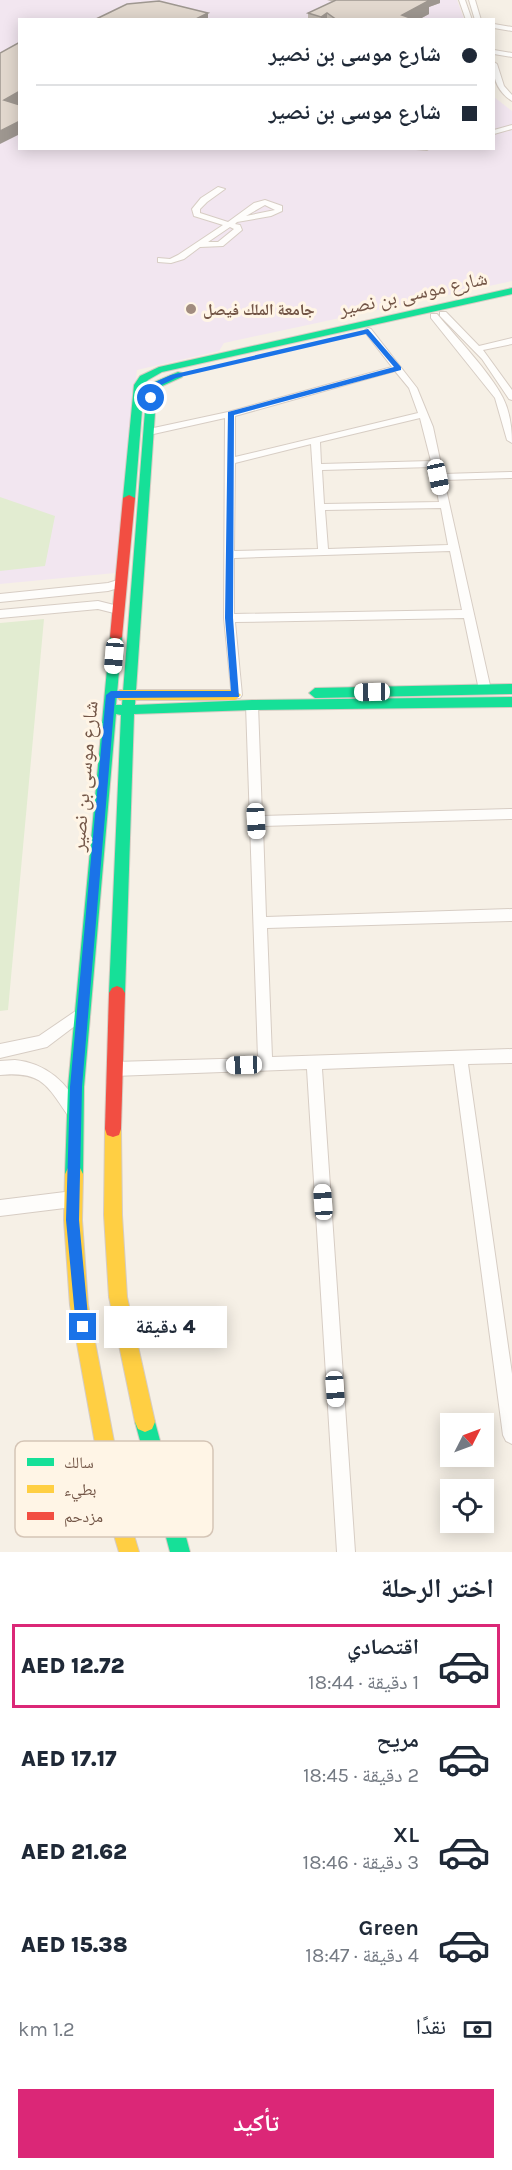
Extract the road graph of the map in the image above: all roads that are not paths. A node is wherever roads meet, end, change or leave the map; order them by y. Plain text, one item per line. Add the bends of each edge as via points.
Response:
1 (462, 0) edge
2 (472, 0) edge
3 (468, 18) edge
4 (477, 18) edge
5 (495, 26) edge
6 (512, 29) edge
7 (495, 52) edge
8 (512, 56) edge
9 (495, 67) edge
10 (495, 92) edge
11 (512, 99) edge
12 (512, 108) edge
13 (512, 129) edge
14 (495, 133) edge
15 (221, 189) dead end
16 (232, 223) junction
17 (161, 260) dead end
18 (512, 291) edge
19 (512, 299) edge
20 (439, 315) junction
21 (368, 332) junction
22 (512, 341) edge
23 (478, 350) junction
24 (398, 368) junction
25 (512, 397) edge
26 (230, 414) junction
27 (423, 414) junction
28 (149, 432) junction
29 (315, 440) junction
30 (512, 440) edge
31 (229, 461) junction
32 (436, 464) junction
33 (317, 467) junction
34 (512, 475) edge
35 (438, 477) junction
36 (444, 505) junction
37 (320, 507) junction
38 (454, 548) junction
39 (323, 553) junction
40 (229, 555) junction
41 (121, 584) junction
42 (0, 598) edge
43 (118, 610) junction
44 (0, 614) edge
45 (468, 614) junction
46 (229, 618) junction
47 (512, 689) edge
48 (485, 690) junction
49 (236, 694) junction
50 (111, 695) junction
51 (128, 702) junction
52 (512, 702) edge
53 (252, 705) junction
54 (110, 710) junction
55 (512, 814) edge
56 (256, 821) junction
57 (512, 915) edge
58 (261, 923) junction
59 (83, 1012) junction
60 (0, 1051) edge
61 (512, 1056) edge
62 (460, 1058) junction
63 (314, 1063) junction
64 (265, 1064) junction
65 (0, 1068) edge
66 (114, 1069) junction
67 (75, 1115) junction
68 (73, 1199) junction
69 (0, 1208) edge
70 (512, 1435) edge
71 (104, 1441) edge
72 (150, 1441) edge
73 (125, 1537) edge
74 (176, 1537) edge
75 (129, 1552) edge
76 (180, 1552) edge
77 (346, 1552) edge

1 - 3 street
2 - 4 street
5 - 6 street
7 - 8 street
9 - 11 street via 501,87
10 - 12 street
13 - 14 street
15 - 16 street via 204,200 196,209 197,214
16 - 16 street via 265,202 279,208 271,214
16 - 17 street via 175,260
18 - 41 street, شارع موسى بن نصير via 180,365 144,378 138,393
19 - 20 street, شارع موسى بن نصير
20 - 21 street, شارع موسى بن نصير
20 - 23 street
20 - 30 street via 499,398
21 - 24 street
21 - 28 street, شارع موسى بن نصير via 160,381 153,389
22 - 23 street
23 - 25 street
24 - 26 street
24 - 27 street via 413,388
26 - 28 street
26 - 31 street
27 - 29 street
27 - 32 street
28 - 51 street, شارع موسى بن نصير
29 - 31 street
29 - 33 street
31 - 40 street
32 - 33 street
32 - 35 street
33 - 37 street
34 - 35 street
35 - 36 street
36 - 37 street
36 - 38 street
37 - 39 street
38 - 39 street
38 - 45 street
39 - 40 street
40 - 46 street
41 - 42 street
41 - 43 street, شارع موسى بن نصير
43 - 44 street via 98,605
43 - 50 street, شارع موسى بن نصير
45 - 46 street
45 - 48 street
46 - 49 street
47 - 48 street
48 - 49 street
49 - 51 street
50 - 51 street
50 - 54 street, شارع موسى بن نصير
51 - 53 street
51 - 54 street
51 - 66 street, شارع موسى بن نصير
52 - 53 street
53 - 56 street
54 - 59 street, شارع موسى بن نصير
55 - 56 street
56 - 58 street
57 - 58 street
58 - 64 street
59 - 60 street via 42,1042
59 - 67 street, شارع موسى بن نصير
61 - 62 street
62 - 63 street
62 - 70 street
63 - 64 street
63 - 77 street
64 - 66 street
65 - 67 street via 19,1065 38,1071 52,1080
66 - 72 street, شارع موسى بن نصير via 113,1215 118,1297
67 - 68 street, شارع موسى بن نصير
68 - 69 street
68 - 71 street, شارع موسى بن نصير via 79,1305
73 - 75 street, شارع موسى بن نصير
74 - 76 street, شارع موسى بن نصير

